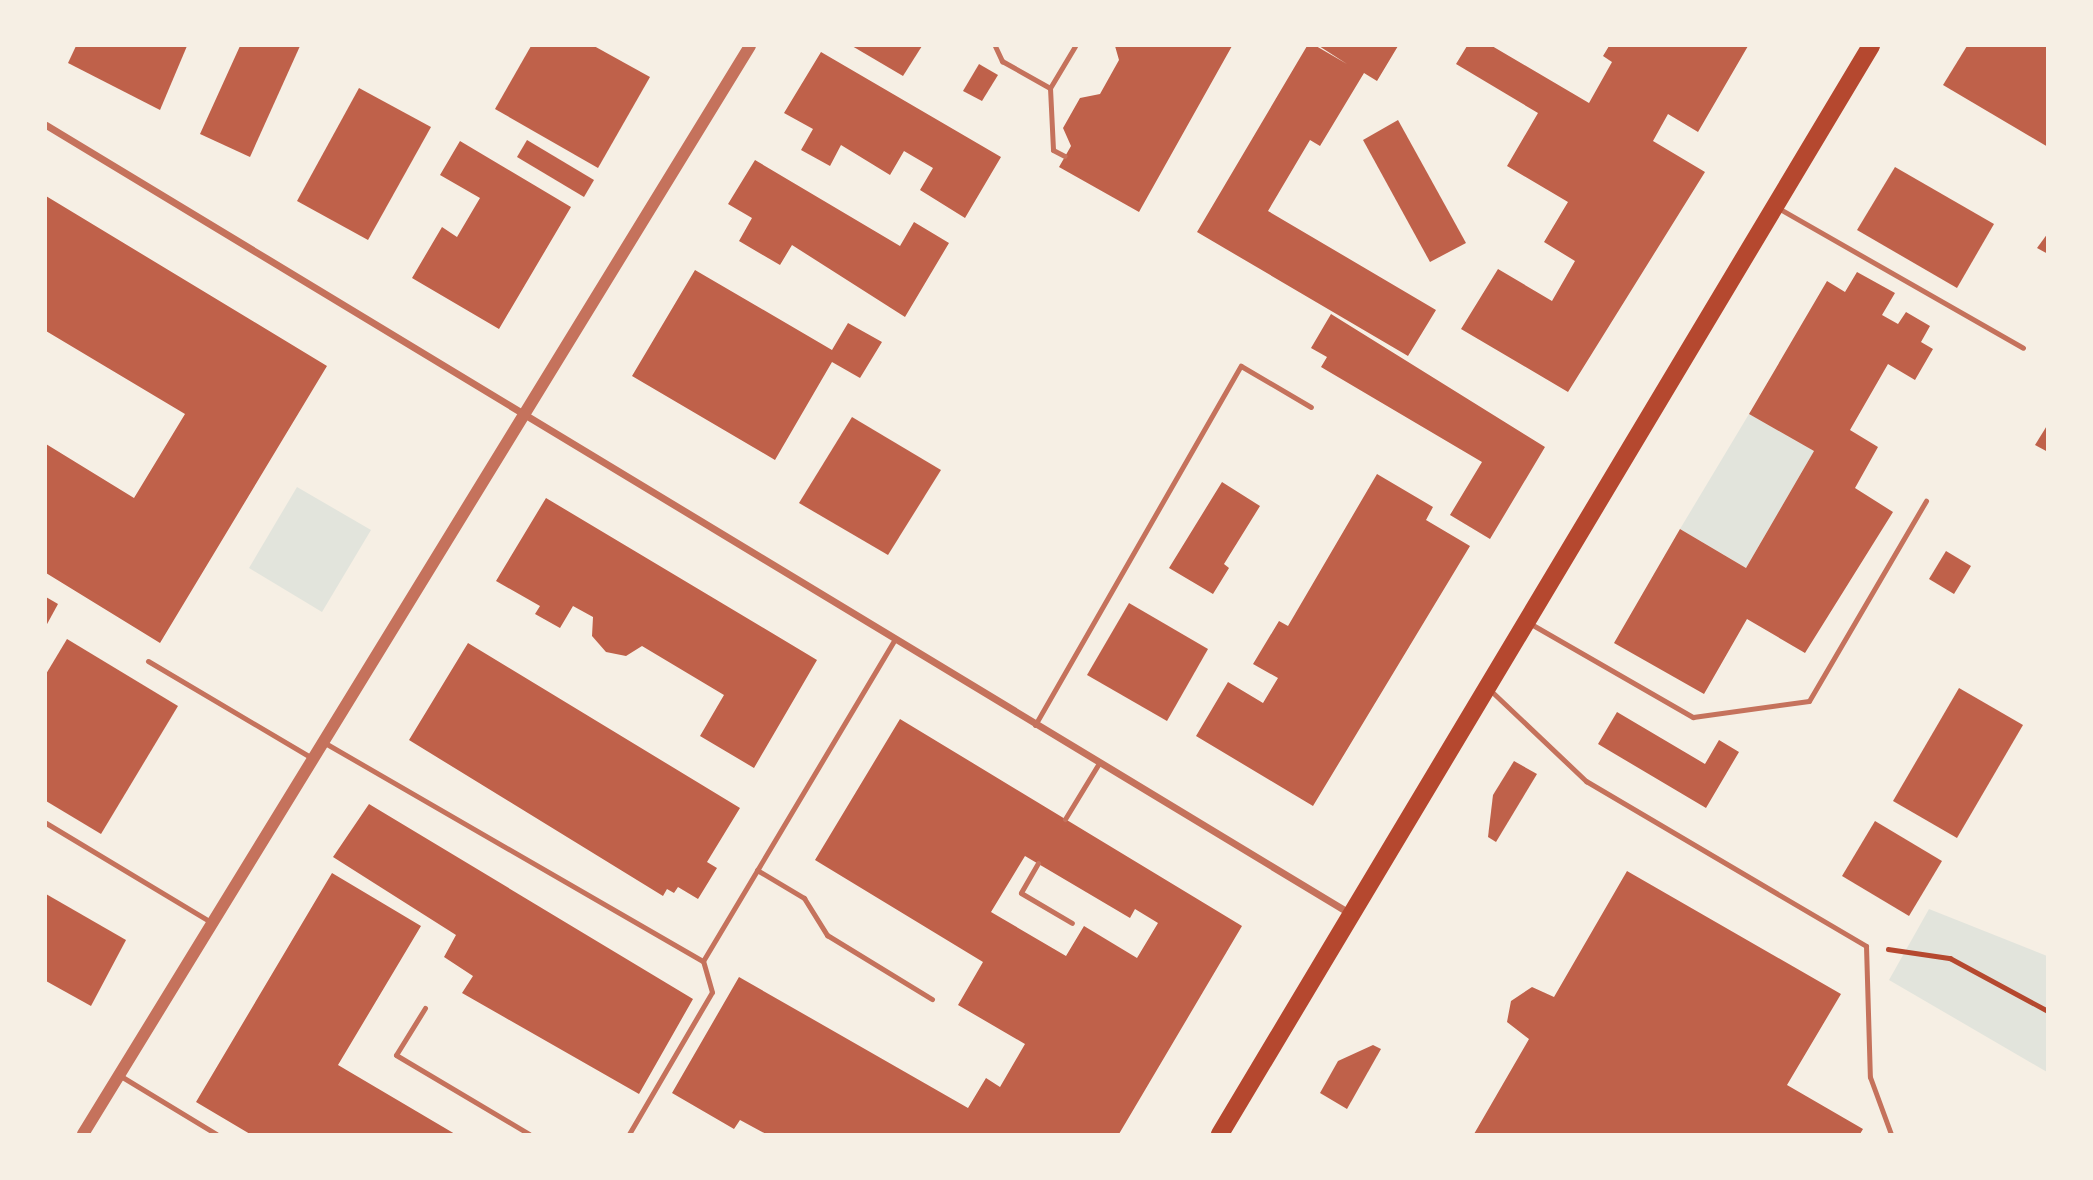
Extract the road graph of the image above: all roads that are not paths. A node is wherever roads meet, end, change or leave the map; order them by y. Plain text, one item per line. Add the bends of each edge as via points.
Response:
1 (750, 46) edge
2 (995, 46) edge
3 (1075, 46) edge
4 (1871, 46) edge
5 (1050, 88) junction
6 (46, 125) edge
7 (1065, 156) dead end
8 (1775, 207) junction
9 (2023, 348) dead end
10 (1311, 407) dead end
11 (523, 414) junction
12 (1926, 501) dead end
13 (1528, 622) junction
14 (894, 641) junction
15 (148, 661) dead end
16 (1489, 689) junction
17 (1035, 725) junction
18 (322, 742) junction
19 (312, 758) junction
20 (1099, 763) junction
21 (1065, 819) dead end
22 (46, 823) edge
23 (1038, 863) dead end
24 (757, 870) junction
25 (1352, 915) junction
26 (212, 923) junction
27 (1072, 923) dead end
28 (703, 961) junction
29 (932, 999) dead end
30 (425, 1008) dead end
31 (119, 1075) junction
32 (83, 1135) edge
33 (216, 1135) edge
34 (529, 1135) edge
35 (629, 1135) edge
36 (1220, 1135) edge
37 (1891, 1135) edge

1 - 11 street
2 - 5 lane via 1002,61
3 - 5 lane
4 - 8 main road
5 - 7 lane via 1053,150
6 - 11 street
8 - 9 lane
8 - 13 main road
10 - 17 lane via 1241,366
11 - 14 street
11 - 18 street
12 - 13 lane via 1809,701 1692,717
13 - 16 main road
14 - 17 street
14 - 24 lane
15 - 19 lane
16 - 25 main road
16 - 37 lane via 1586,781 1866,946 1870,1077
17 - 20 street
18 - 19 street
18 - 28 lane
19 - 26 street
20 - 21 lane
20 - 25 street
22 - 26 lane
23 - 27 lane via 1021,893
24 - 28 lane
24 - 29 lane via 804,898 827,935
25 - 36 main road
26 - 31 street
28 - 35 lane via 712,992
30 - 34 lane via 396,1055
31 - 32 street
31 - 33 lane

